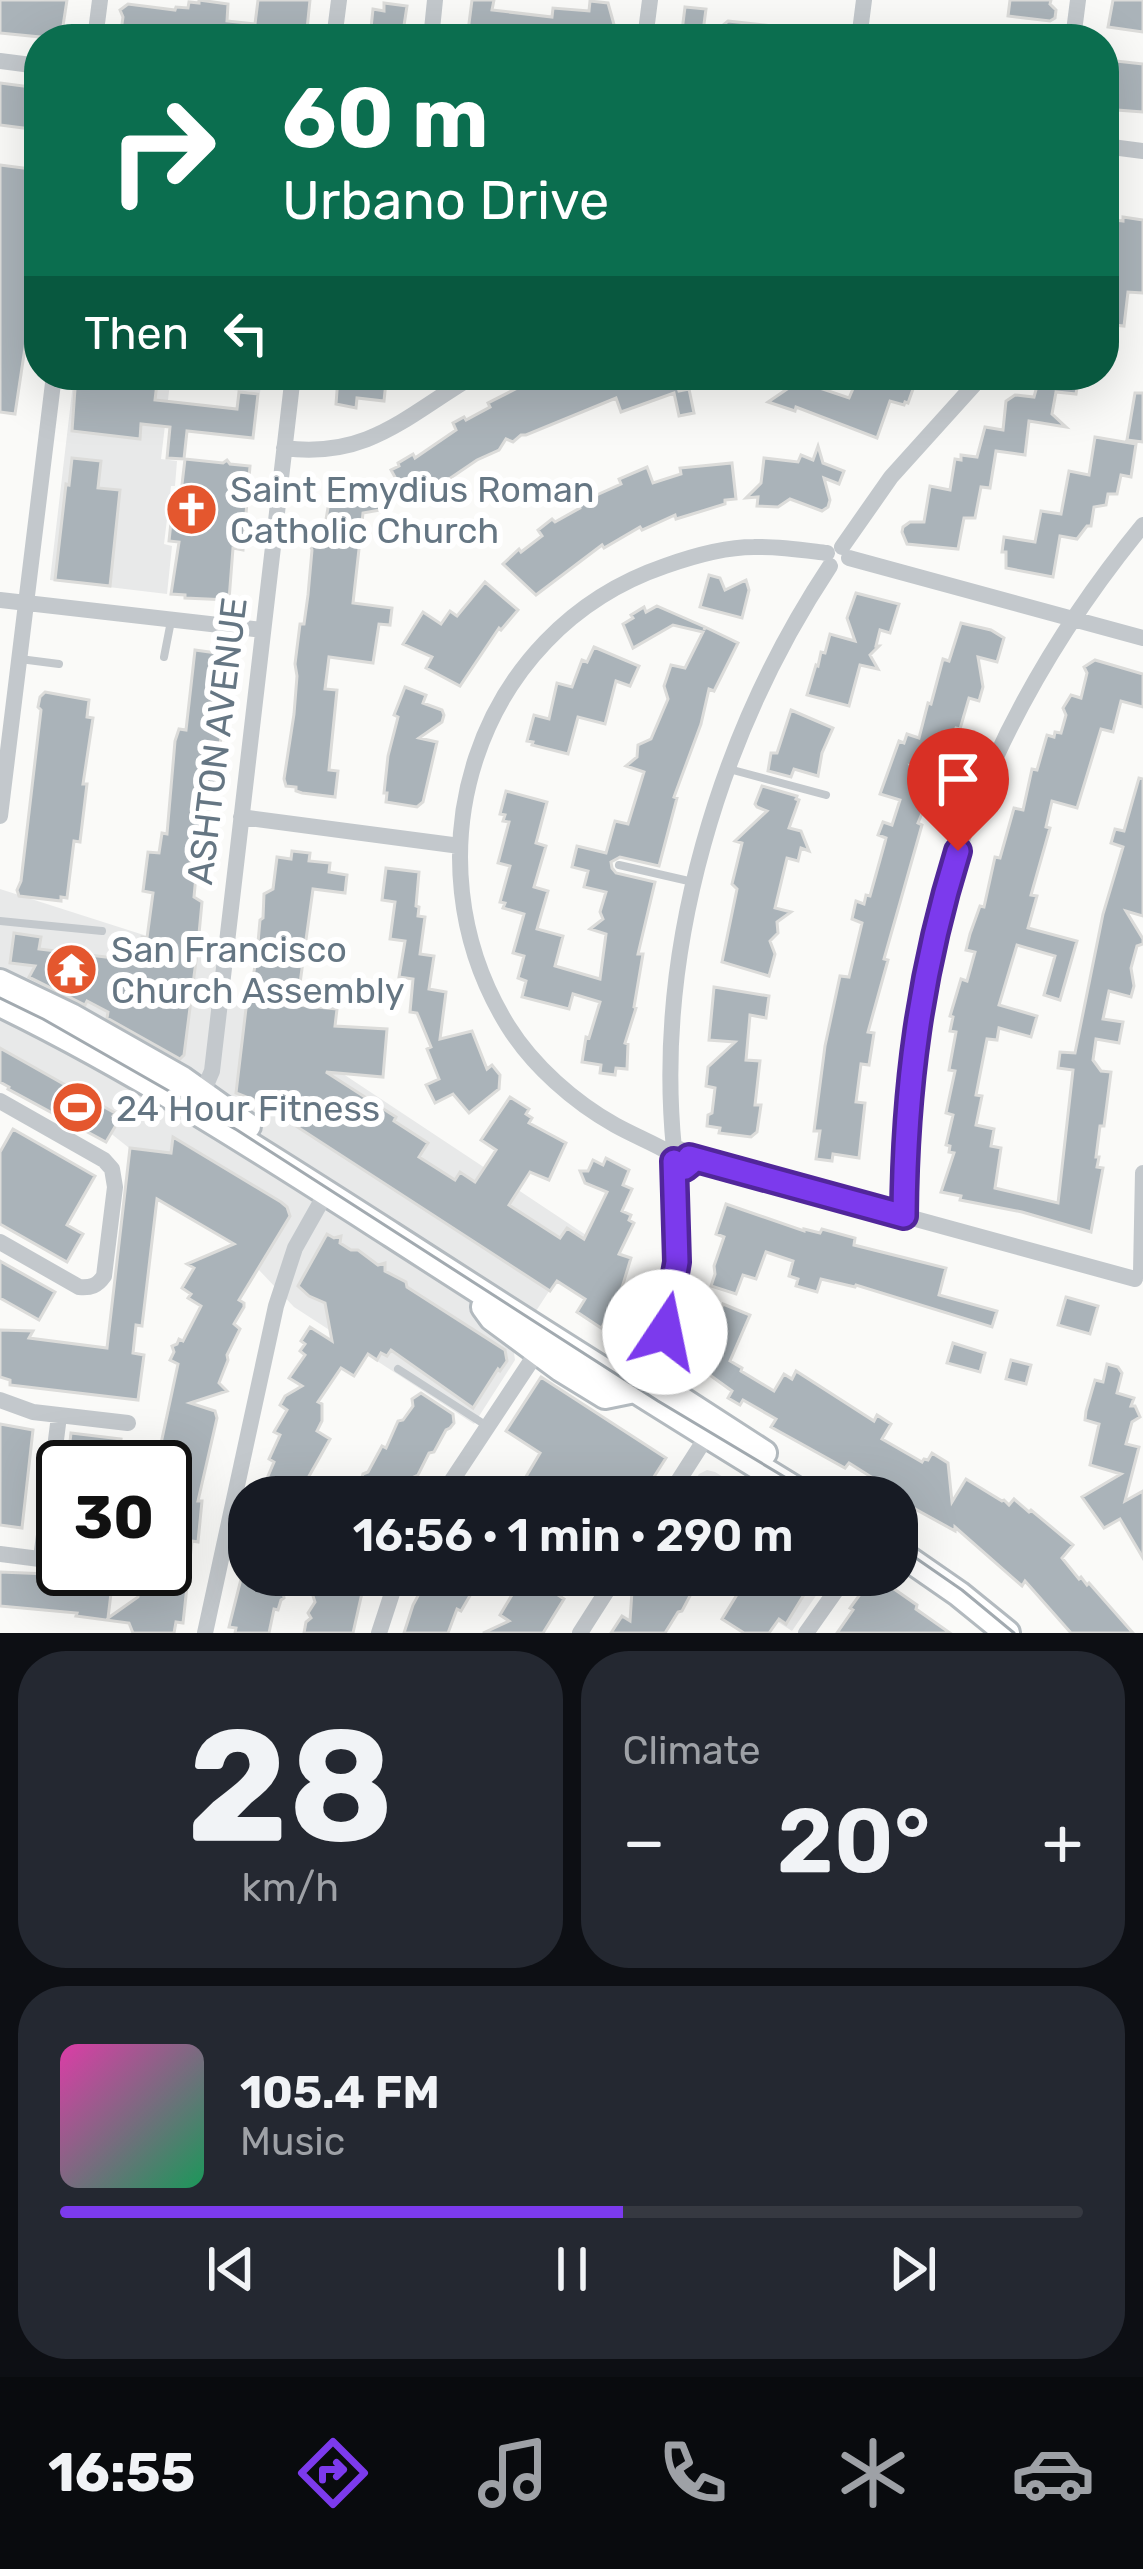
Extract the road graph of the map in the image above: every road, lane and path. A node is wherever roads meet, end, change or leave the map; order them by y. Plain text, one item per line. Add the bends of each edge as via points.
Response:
1 (52, 390) edge
2 (291, 390) edge
3 (451, 390) edge
4 (969, 390) edge
5 (284, 448) junction
6 (1143, 525) edge
7 (837, 556) junction
8 (0, 600) edge
9 (26, 603) junction
10 (1071, 618) junction
11 (171, 619) junction
12 (262, 630) junction
13 (1143, 638) edge
14 (164, 657) dead end
15 (19, 659) junction
16 (59, 664) dead end
17 (728, 769) junction
18 (826, 795) dead end
19 (0, 816) edge
20 (241, 817) junction
21 (460, 846) junction
22 (619, 866) dead end
23 (694, 882) junction
24 (0, 921) edge
25 (102, 932) dead end
26 (0, 982) edge
27 (0, 1004) edge
28 (198, 1102) junction
29 (2, 1107) edge
30 (677, 1155) junction
31 (1143, 1172) edge
32 (326, 1193) junction
33 (904, 1216) junction
34 (0, 1242) edge
35 (1141, 1279) edge
36 (543, 1344) junction
37 (398, 1369) dead end
38 (633, 1390) junction
39 (0, 1400) edge
40 (59, 1416) junction
41 (128, 1423) dead end
42 (488, 1426) junction
43 (707, 1436) junction
44 (56, 1440) edge
45 (455, 1476) edge
46 (681, 1476) edge
47 (768, 1476) edge
48 (783, 1476) edge
49 (0, 1554) edge
50 (36, 1558) edge
51 (918, 1566) edge
52 (391, 1596) edge
53 (604, 1596) edge
54 (832, 1596) edge
55 (205, 1633) edge
56 (379, 1633) edge
57 (580, 1633) edge
58 (806, 1633) edge
59 (1007, 1633) edge

1 - 9 street
2 - 5 street, ASHTON AVENUE
3 - 5 street via 374,439 325,450
4 - 7 street via 891,477
5 - 12 street, ASHTON AVENUE
6 - 10 street
7 - 10 street
7 - 17 street via 784,642
7 - 21 street via 752,547 688,557 581,609 524,667 491,719 470,775
8 - 9 street
9 - 11 street
9 - 15 street
10 - 13 street
10 - 33 street via 995,759 942,902 911,1061
11 - 12 street
11 - 14 lane
12 - 20 street, ASHTON AVENUE
15 - 16 lane
15 - 19 street
17 - 18 lane
17 - 23 street
20 - 21 street
20 - 28 street, ASHTON AVENUE via 212,1071
21 - 30 street via 471,942 510,1029 590,1109
22 - 23 lane
23 - 30 street via 671,1044
24 - 25 lane
26 - 28 main road via 100,1031
27 - 28 main road
28 - 32 main road via 254,1130 270,1157
29 - 34 street via 104,1160 115,1187 104,1276 90,1288
30 - 33 street
30 - 38 street via 675,1288 658,1351
31 - 35 street
32 - 36 main road via 471,1286
32 - 55 street via 280,1291
33 - 35 street
36 - 38 main road
36 - 42 street
37 - 42 lane
38 - 43 main road
38 - 48 main road via 659,1385 769,1456
39 - 40 street
40 - 41 street
40 - 44 street
42 - 45 street
43 - 46 street
43 - 47 main road
49 - 50 street
51 - 59 main road
52 - 56 street
53 - 57 street
54 - 58 street

